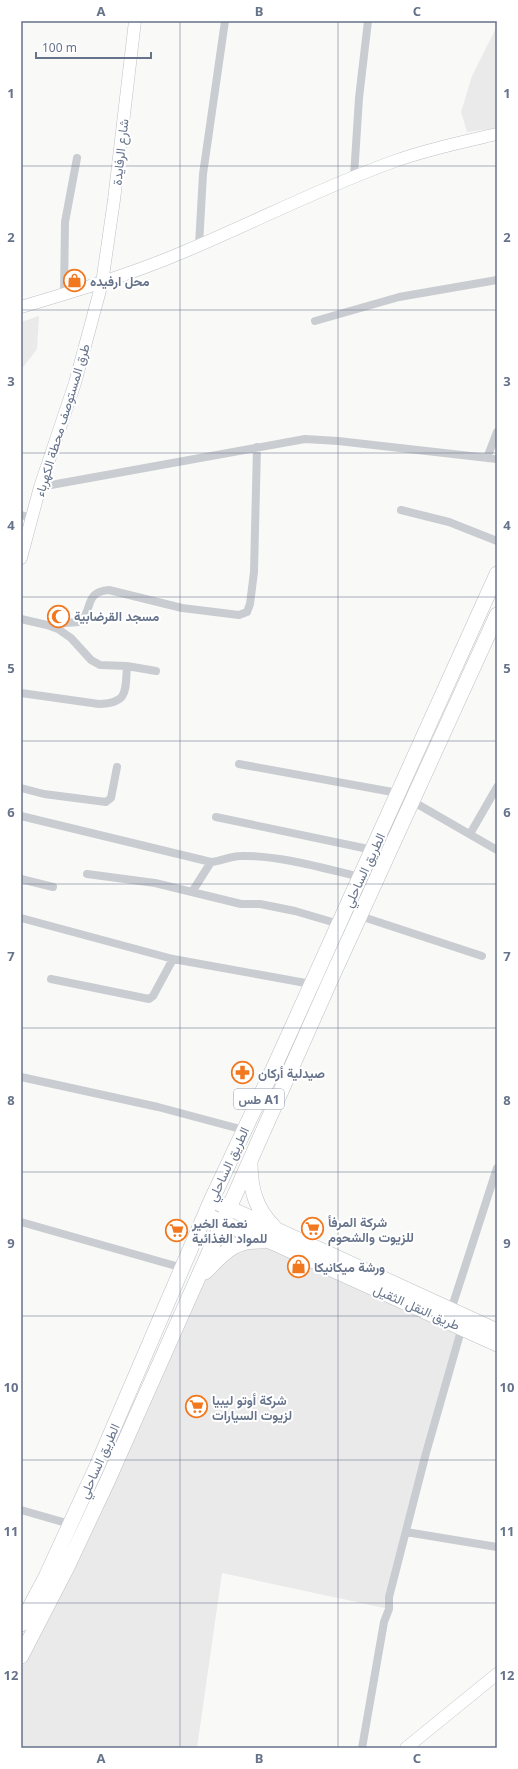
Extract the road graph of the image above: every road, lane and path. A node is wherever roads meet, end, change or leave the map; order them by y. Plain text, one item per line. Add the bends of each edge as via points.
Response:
1 (135, 21) edge
2 (225, 21) edge
3 (368, 21) edge
4 (497, 134) edge
5 (77, 158) dead end
6 (354, 176) junction
7 (199, 245) junction
8 (497, 280) edge
9 (102, 283) junction
10 (64, 294) junction
11 (21, 307) edge
12 (315, 321) dead end
13 (497, 432) edge
14 (257, 448) junction
15 (487, 458) junction
16 (497, 459) edge
17 (40, 487) junction
18 (401, 510) dead end
19 (26, 516) edge
20 (497, 541) edge
21 (21, 558) edge
22 (497, 574) edge
23 (497, 615) edge
24 (21, 619) edge
25 (50, 626) junction
26 (127, 666) junction
27 (156, 671) dead end
28 (21, 693) edge
29 (239, 764) dead end
30 (117, 767) dead end
31 (497, 787) edge
32 (21, 788) edge
33 (398, 793) junction
34 (494, 797) edge
35 (412, 801) junction
36 (21, 816) edge
37 (216, 817) dead end
38 (470, 834) junction
39 (373, 850) junction
40 (497, 850) edge
41 (211, 862) junction
42 (87, 874) dead end
43 (360, 877) junction
44 (21, 879) edge
45 (53, 887) dead end
46 (192, 892) junction
47 (360, 916) junction
48 (21, 918) edge
49 (339, 924) junction
50 (482, 956) dead end
51 (173, 959) junction
52 (51, 979) dead end
53 (311, 984) junction
54 (21, 1077) edge
55 (244, 1130) junction
56 (250, 1160) junction
57 (497, 1168) edge
58 (495, 1184) edge
59 (211, 1200) junction
60 (228, 1208) junction
61 (205, 1214) junction
62 (21, 1222) edge
63 (222, 1222) junction
64 (276, 1237) junction
65 (183, 1268) junction
66 (198, 1280) junction
67 (451, 1310) junction
68 (462, 1327) junction
69 (497, 1331) edge
70 (497, 1344) edge
71 (21, 1510) edge
72 (70, 1524) junction
73 (406, 1532) junction
74 (497, 1548) edge
75 (21, 1624) edge
76 (21, 1656) edge
77 (497, 1674) edge
78 (362, 1748) edge
79 (406, 1748) edge

1 - 9 main road, شارع الرفايدة
2 - 7 street via 203,174
3 - 6 street via 359,98
4 - 6 main road via 418,153
5 - 10 street via 65,222
6 - 7 main road
7 - 9 main road
8 - 12 street via 399,297
9 - 10 main road
9 - 17 main road, طرق المستوصف محطة الكهرباء via 75,383
10 - 11 main road
13 - 15 street
14 - 15 street via 290,440 320,439
14 - 17 street
14 - 25 street via 254,572 247,612 239,616 182,608 110,590 95,594 90,600 85,617 80,622
15 - 16 street
17 - 19 main road, طرق المستوصف محطة الكهرباء
18 - 20 street via 449,522
19 - 21 main road, طرق المستوصف محطة الكهرباء
22 - 33 highway, الطريق الساحلي / طس A1
23 - 35 highway, الطريق الساحلي / طس A1
24 - 25 street
25 - 26 street via 71,638 91,660 100,665
26 - 27 street
26 - 28 street via 125,694 112,704
29 - 33 street
30 - 32 street via 111,798 106,802 44,794
31 - 34 street
33 - 39 highway, الطريق الساحلي / طس A1
34 - 38 street
35 - 38 street
35 - 47 highway, الطريق الساحلي / طس A1
36 - 41 street
37 - 39 street
38 - 40 street
39 - 43 highway, الطريق الساحلي / طس A1
41 - 43 street via 240,856 271,859
41 - 46 street
42 - 46 street via 154,883
43 - 49 highway, الطريق الساحلي / طس A1
44 - 45 street
46 - 49 street via 241,904 260,904 295,911
47 - 50 street
47 - 56 highway, الطريق الساحلي / طس A1
48 - 51 street
49 - 53 highway, الطريق الساحلي / طس A1
51 - 52 street via 149,999
51 - 53 street
53 - 55 highway, الطريق الساحلي / طس A1
54 - 55 street via 144,1104
55 - 59 highway, الطريق الساحلي / طس A1
56 - 60 highway, الطريق الساحلي / طس A1
56 - 64 highway via 254,1199
57 - 58 street
58 - 67 street
59 - 60 highway, طريق النقل الثقيل
59 - 61 highway, الطريق الساحلي / طس A1
60 - 63 highway, الطريق الساحلي / طس A1
60 - 64 highway, طريق النقل الثقيل
61 - 63 highway, طريق النقل الثقيل
61 - 65 highway, الطريق الساحلي / طس A1
62 - 65 street
63 - 64 highway, طريق النقل الثقيل via 242,1231
63 - 66 highway, الطريق الساحلي / طس A1
64 - 66 highway via 232,1246
64 - 67 highway, طريق النقل الثقيل
64 - 68 highway, طريق النقل الثقيل
65 - 72 highway, الطريق الساحلي / طس A1
66 - 76 highway, الطريق الساحلي / طس A1 via 67,1568
67 - 69 highway, طريق النقل الثقيل
68 - 70 highway, طريق النقل الثقيل
68 - 73 street
71 - 72 street
72 - 75 highway, الطريق الساحلي / طس A1
73 - 74 street
73 - 78 street via 389,1597 389,1609 384,1622
77 - 79 main road

